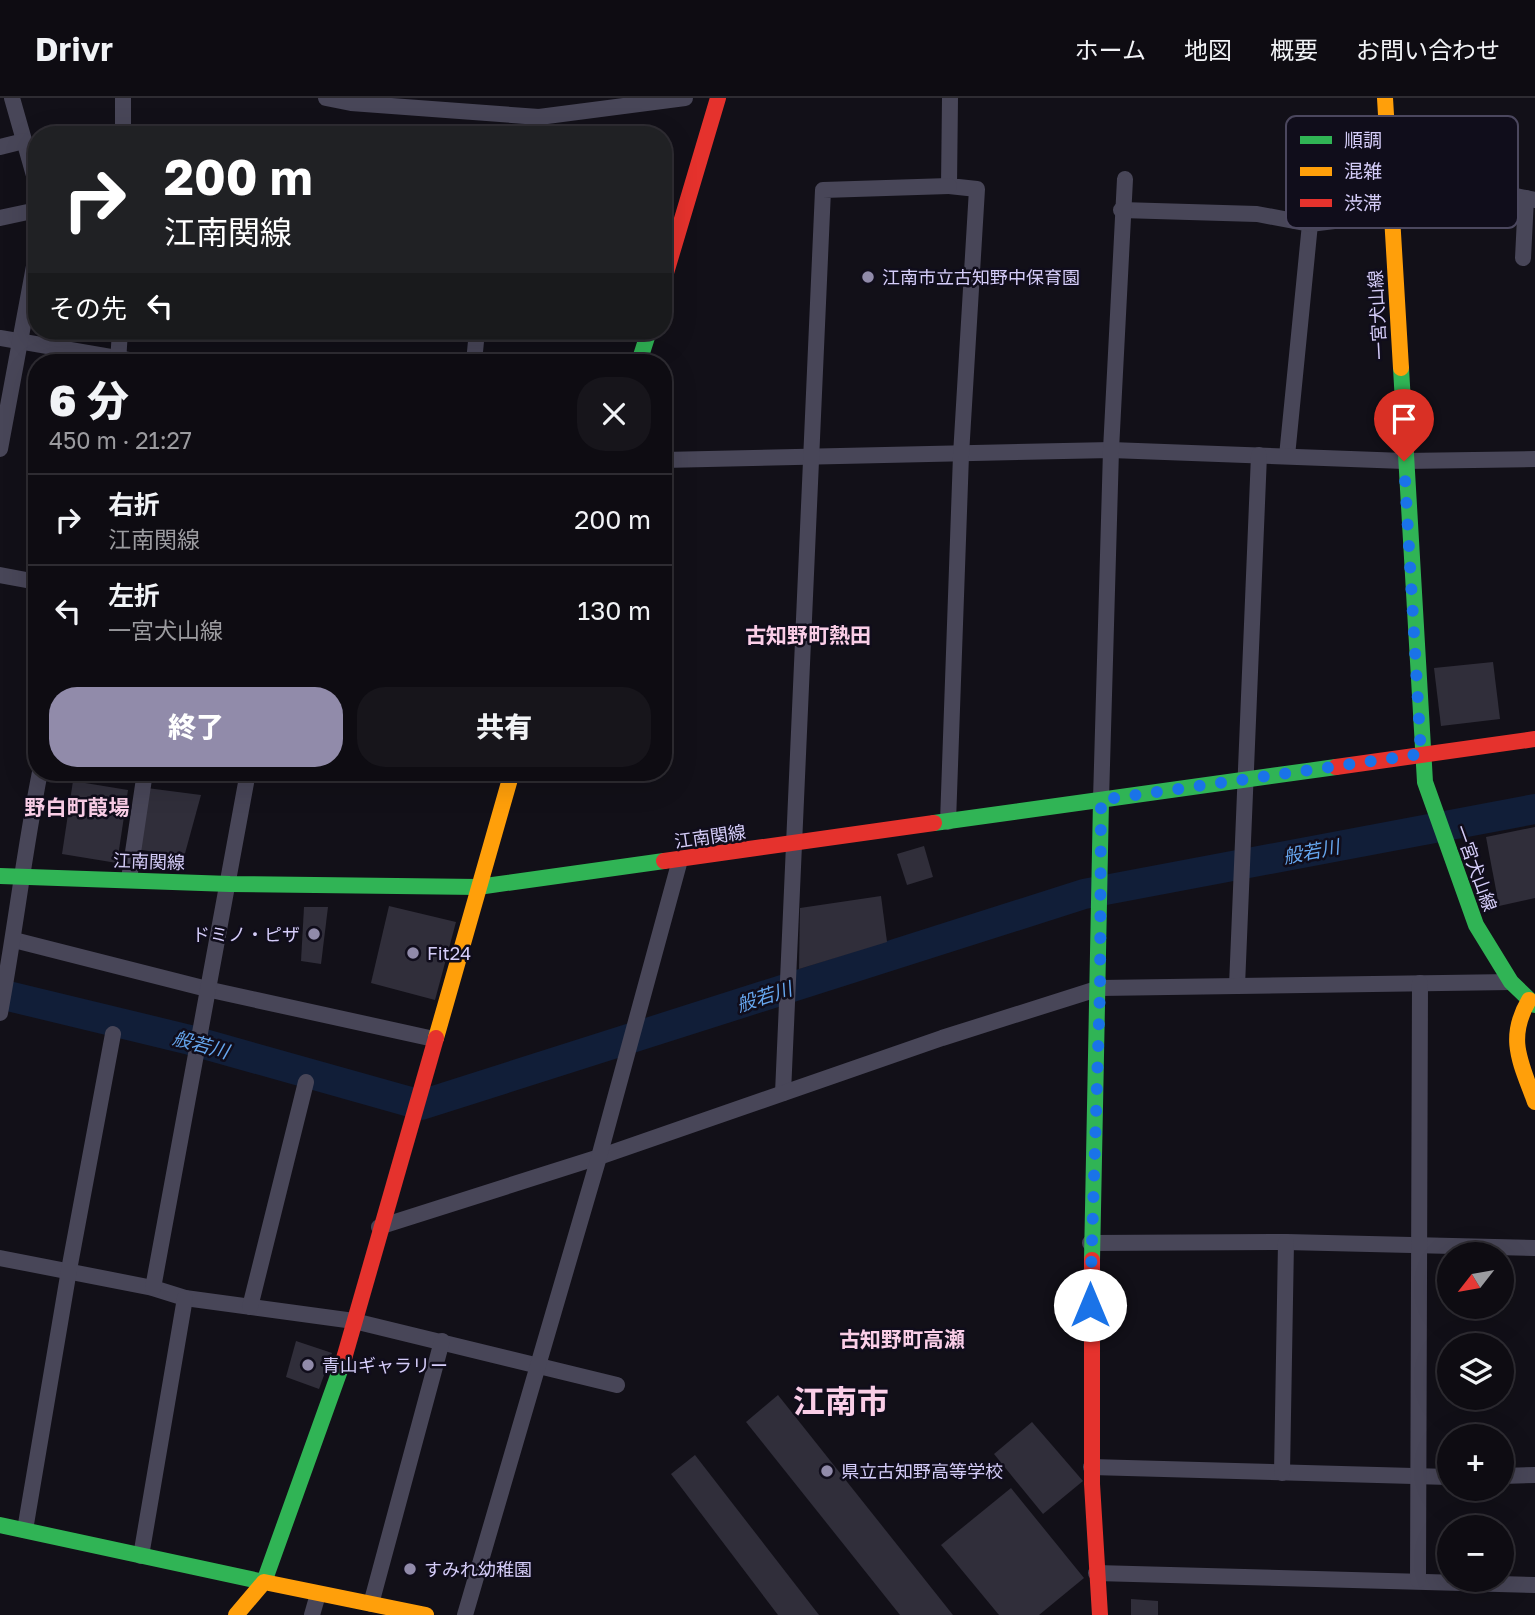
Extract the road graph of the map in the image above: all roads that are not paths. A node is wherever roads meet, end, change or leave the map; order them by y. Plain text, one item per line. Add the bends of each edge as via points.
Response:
1 (12, 98) edge
2 (123, 98) edge
3 (326, 98) edge
4 (685, 98) edge
5 (718, 98) edge
6 (950, 98) edge
7 (1385, 98) edge
8 (575, 105) edge
9 (1386, 116) edge
10 (123, 126) edge
11 (24, 141) junction
12 (0, 147) edge
13 (28, 155) edge
14 (1125, 179) dead end
15 (949, 186) junction
16 (1531, 199) edge
17 (1121, 210) junction
18 (28, 212) edge
19 (0, 218) edge
20 (1286, 219) edge
21 (1310, 228) edge
22 (1392, 228) edge
23 (672, 253) edge
24 (1523, 258) dead end
25 (28, 298) edge
26 (0, 338) edge
27 (20, 341) junction
28 (88, 354) edge
29 (0, 449) edge
30 (1111, 450) junction
31 (961, 455) junction
32 (1259, 455) junction
33 (1287, 456) junction
34 (809, 458) junction
35 (1535, 459) edge
36 (672, 460) edge
37 (1404, 461) junction
38 (0, 575) edge
39 (28, 580) edge
40 (1535, 738) edge
41 (1421, 754) junction
42 (1247, 779) junction
43 (38, 781) edge
44 (144, 781) edge
45 (247, 781) edge
46 (509, 781) edge
47 (1101, 800) junction
48 (948, 822) junction
49 (793, 844) junction
50 (680, 860) junction
51 (0, 876) edge
52 (20, 876) junction
53 (129, 879) junction
54 (230, 884) junction
55 (478, 887) junction
56 (14, 940) junction
57 (1511, 982) junction
58 (1420, 983) junction
59 (1237, 986) junction
60 (1100, 988) junction
61 (211, 990) junction
62 (1532, 1003) edge
63 (0, 1009) edge
64 (113, 1034) dead end
65 (435, 1039) junction
66 (306, 1082) dead end
67 (783, 1093) junction
68 (1535, 1102) edge
69 (599, 1157) junction
70 (379, 1227) junction
71 (1286, 1242) junction
72 (1090, 1243) junction
73 (1418, 1246) junction
74 (1535, 1248) edge
75 (0, 1258) edge
76 (69, 1270) junction
77 (153, 1287) junction
78 (185, 1298) junction
79 (250, 1307) junction
80 (354, 1321) junction
81 (442, 1341) junction
82 (538, 1364) junction
83 (617, 1385) dead end
84 (1091, 1468) junction
85 (1282, 1473) junction
86 (1535, 1475) edge
87 (1514, 1476) edge
88 (1420, 1477) junction
89 (1437, 1477) edge
90 (0, 1525) edge
91 (25, 1530) junction
92 (141, 1556) junction
93 (1096, 1573) junction
94 (1419, 1580) junction
95 (264, 1582) junction
96 (1535, 1585) edge
97 (318, 1594) junction
98 (370, 1604) junction
99 (236, 1615) edge
100 (312, 1615) edge
101 (426, 1615) edge
102 (465, 1615) edge
103 (1100, 1615) edge

1 - 11 street
2 - 10 street
3 - 8 street via 539,117
4 - 8 street
5 - 23 main road
6 - 15 street
7 - 9 main road, 一宮犬山線
11 - 12 street
11 - 13 street
14 - 17 street
15 - 31 street via 977,189
15 - 34 street via 823,190
16 - 24 street
17 - 20 street via 1258,214
17 - 30 street
18 - 19 street
21 - 33 street
22 - 37 main road, 一宮犬山線
25 - 27 street
26 - 27 street
27 - 28 street
27 - 29 street
30 - 31 street
30 - 32 street
30 - 47 street
31 - 34 street
31 - 48 street
32 - 33 street
32 - 42 street
33 - 37 street
34 - 36 street
34 - 49 street
35 - 37 street
37 - 41 main road, 一宮犬山線
38 - 39 street
40 - 41 main road, 江南関線
41 - 42 main road, 江南関線
41 - 57 main road, 一宮犬山線 via 1425,782 1476,925
42 - 47 main road, 江南関線
42 - 59 street
43 - 52 street
44 - 53 street
45 - 54 street
46 - 55 main road
47 - 48 main road, 江南関線
47 - 60 main road
48 - 49 main road, 江南関線
49 - 50 main road, 江南関線
49 - 67 street
50 - 55 main road, 江南関線
50 - 69 street
51 - 52 main road, 江南関線
52 - 53 main road, 江南関線
52 - 56 street
53 - 54 main road, 江南関線
54 - 55 main road, 江南関線
54 - 61 street
55 - 65 main road
56 - 61 street
56 - 63 street
57 - 58 street
57 - 62 main road, 一宮犬山線
58 - 59 street
58 - 73 street
59 - 60 street
60 - 67 street
60 - 72 main road
61 - 65 street
61 - 77 street
62 - 68 main road via 1519,1014 1513,1036
64 - 76 street
65 - 70 main road
66 - 79 street
67 - 69 street
69 - 70 street
69 - 82 street
70 - 80 main road
71 - 72 street
71 - 73 street
71 - 85 street
72 - 84 main road
73 - 74 street
73 - 88 street
75 - 76 street
76 - 77 street
76 - 91 street
77 - 78 street
78 - 79 street
78 - 92 street
79 - 80 street
80 - 81 street
80 - 95 main road via 334,1394
81 - 82 street
81 - 98 street
82 - 83 street
82 - 102 street
84 - 85 street
84 - 93 main road
85 - 88 street
86 - 87 street
88 - 89 street
88 - 94 street
90 - 91 main road
91 - 92 main road
92 - 95 main road
93 - 94 street
93 - 103 main road
94 - 96 street
95 - 97 main road
95 - 99 main road
97 - 98 main road
97 - 100 street
98 - 101 main road

